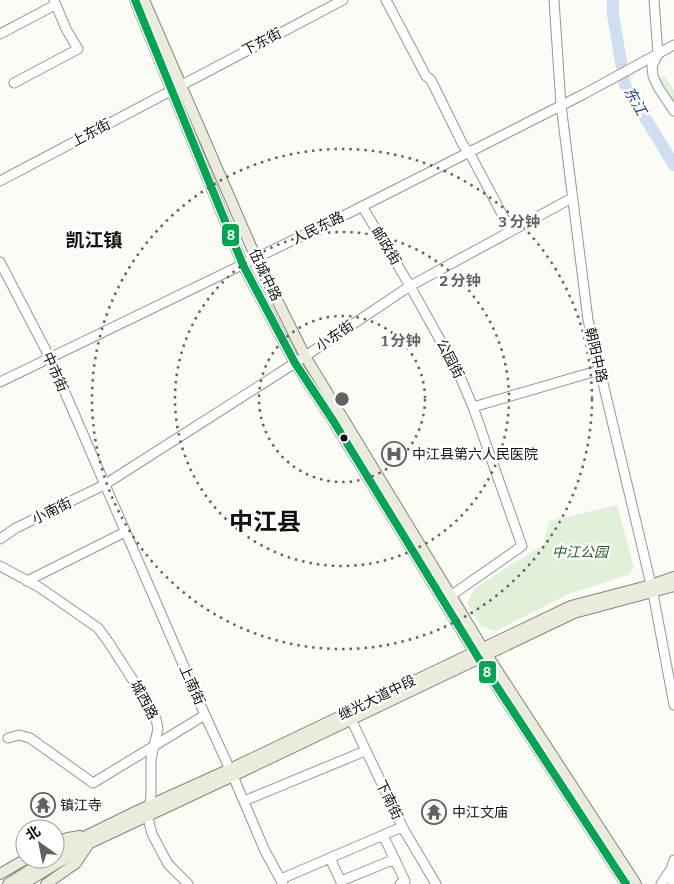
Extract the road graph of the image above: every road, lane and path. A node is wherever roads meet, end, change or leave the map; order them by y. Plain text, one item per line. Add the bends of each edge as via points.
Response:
1 (135, 0) edge
2 (144, 0) edge
3 (343, 0) edge
4 (386, 0) edge
5 (554, 0) edge
6 (654, 0) edge
7 (54, 2) edge
8 (0, 34) edge
9 (674, 45) edge
10 (658, 54) junction
11 (14, 83) dead end
12 (181, 85) junction
13 (171, 90) junction
14 (561, 105) junction
15 (674, 111) edge
16 (469, 152) junction
17 (0, 181) edge
18 (572, 198) junction
19 (362, 206) junction
20 (511, 231) junction
21 (256, 258) junction
22 (0, 262) edge
23 (243, 264) junction
24 (410, 286) junction
25 (305, 356) junction
26 (50, 358) junction
27 (295, 363) junction
28 (600, 370) junction
29 (0, 382) edge
30 (473, 407) junction
31 (104, 485) junction
32 (125, 532) junction
33 (0, 539) edge
34 (0, 566) edge
35 (674, 577) edge
36 (27, 581) junction
37 (674, 586) edge
38 (652, 589) junction
39 (448, 598) junction
40 (481, 653) junction
41 (674, 704) edge
42 (205, 715) junction
43 (350, 716) junction
44 (8, 738) dead end
45 (155, 745) junction
46 (365, 751) junction
47 (232, 772) junction
48 (244, 801) junction
49 (149, 810) junction
50 (402, 827) junction
51 (383, 835) junction
52 (65, 839) edge
53 (88, 839) junction
54 (69, 850) junction
55 (65, 851) edge
56 (330, 858) junction
57 (395, 859) junction
58 (674, 860) edge
59 (15, 865) edge
60 (674, 866) edge
61 (31, 869) edge
62 (0, 874) edge
63 (282, 881) edge
64 (341, 882) edge
65 (8, 884) edge
66 (22, 884) edge
67 (46, 884) edge
68 (188, 884) edge
69 (400, 884) edge
70 (436, 884) edge
71 (626, 884) edge
72 (636, 884) edge
73 (661, 884) edge
74 (672, 884) edge

1 - 13 main road, 伍城中路
2 - 12 main road, 伍城中路
3 - 12 street, 下东街
4 - 16 street
5 - 14 street, 朝阳中路
6 - 10 street
7 - 8 street
7 - 11 street via 78,49
9 - 10 street, 人民东路
10 - 14 street, 人民东路
10 - 15 street via 652,66 653,76
12 - 13 street, 上东街
12 - 21 main road, 伍城中路
13 - 17 street, 上东街
13 - 23 main road, 伍城中路
14 - 16 street, 人民东路
14 - 18 street, 朝阳中路
16 - 19 street, 人民东路
16 - 20 street
18 - 20 street, 小东街
18 - 28 street, 朝阳中路 via 588,320
19 - 21 street, 人民东路
19 - 24 street, 邮政街
20 - 24 street, 小东街
21 - 23 street, 人民东路
21 - 25 main road, 伍城中路
22 - 26 street, 中市街
23 - 26 street, 人民东路
23 - 27 main road, 伍城中路
24 - 25 street, 小东街
24 - 30 street, 公园街 via 458,372
25 - 27 street, 小东街
25 - 39 main road, 伍城中路
26 - 29 street, 人民东路
26 - 31 street, 中市街
27 - 31 street, 小东街
27 - 39 main road, 伍城中路
28 - 30 street
28 - 38 street, 朝阳中路
30 - 39 street, 公园街 via 522,546
31 - 32 street, 上南街
31 - 33 street, 小南街
32 - 36 street
32 - 42 street, 上南街
34 - 36 street, 城西路
35 - 38 main road, 继光大道中段
36 - 45 street, 城西路 via 98,628 156,718
37 - 38 main road, 继光大道中段
38 - 40 main road, 继光大道中段 via 574,613
38 - 41 street, 朝阳中路
39 - 40 main road
40 - 43 main road, 继光大道中段
40 - 71 main road
40 - 72 main road
42 - 45 street
42 - 47 street, 上南街
43 - 46 street, 下南街
43 - 47 main road, 继光大道中段
44 - 45 street via 18,735 30,738 93,783
45 - 49 street, 城西路 via 151,759
46 - 48 street
46 - 50 street, 下南街
47 - 48 street, 上南街
47 - 49 main road, 继光大道中段
48 - 63 street, 上南街
49 - 53 main road, 继光大道中段
49 - 68 street, 城西路 via 152,834 168,864
50 - 51 street
50 - 70 street, 下南街
51 - 56 street
51 - 57 street
52 - 53 main road
53 - 54 main road, 继光大道中段
53 - 67 main road via 76,863
54 - 55 main road
54 - 66 main road
56 - 63 street
56 - 64 street
57 - 64 street
57 - 69 street via 405,881
58 - 73 street
59 - 62 main road
60 - 74 street
61 - 65 main road

